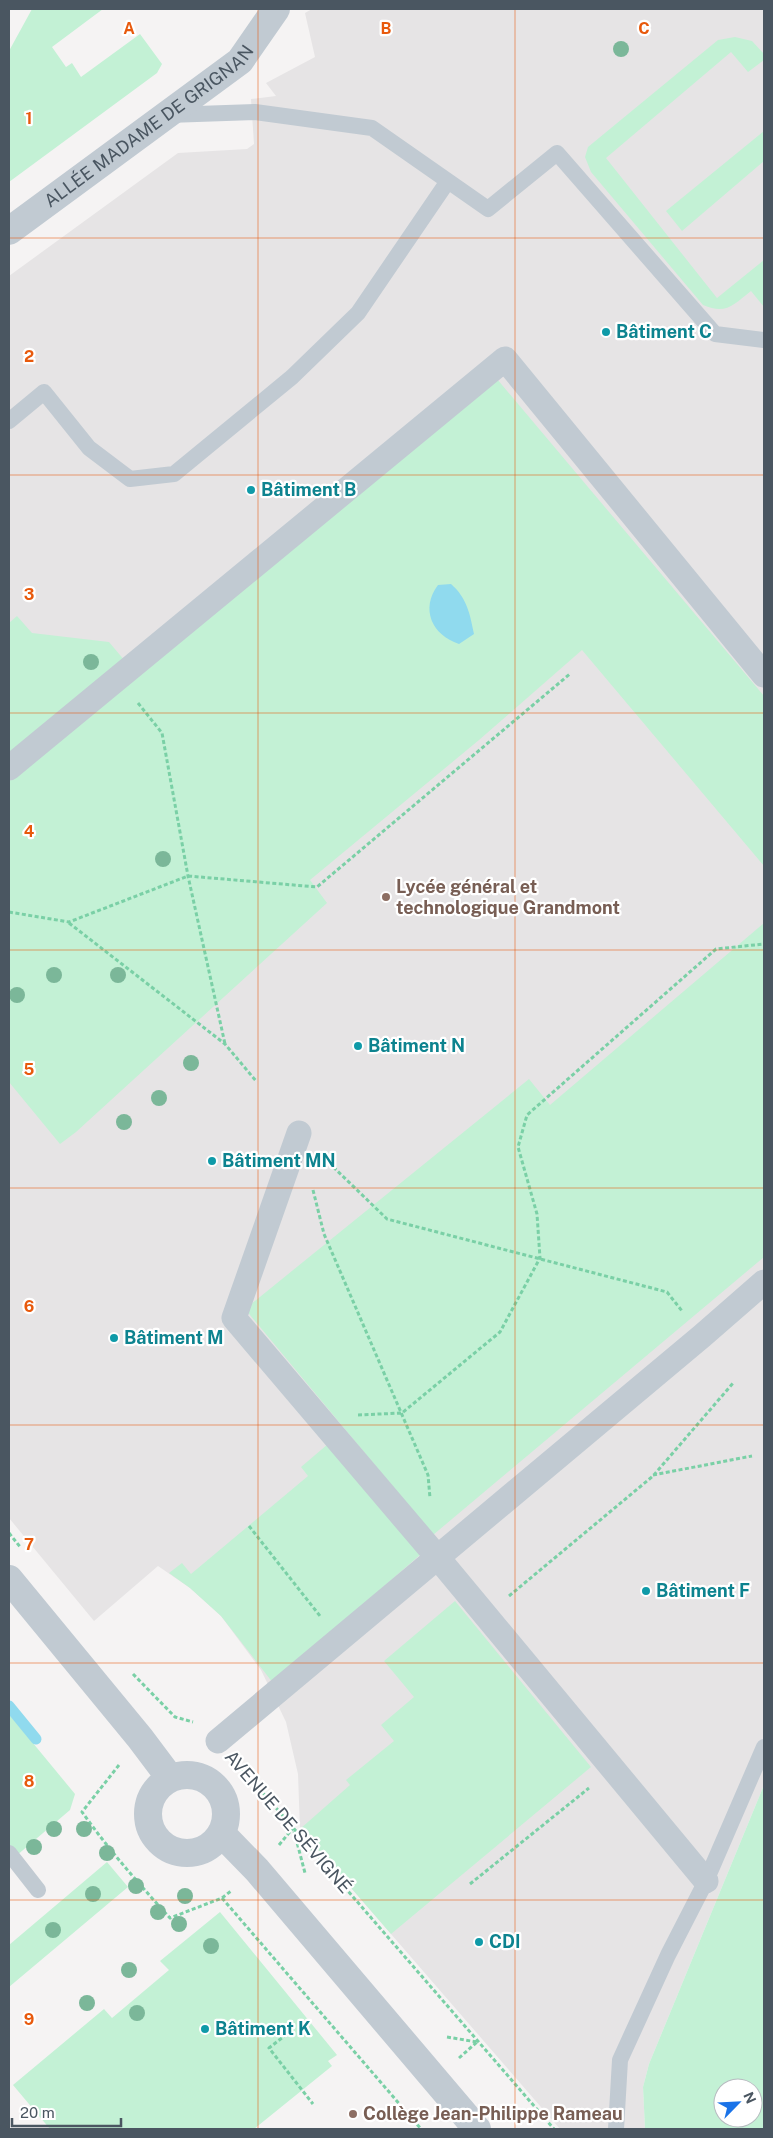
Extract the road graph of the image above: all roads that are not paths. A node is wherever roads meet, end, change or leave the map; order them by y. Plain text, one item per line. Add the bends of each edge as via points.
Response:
1 (276, 9) edge
2 (164, 116) junction
3 (448, 181) junction
4 (9, 231) edge
5 (764, 340) edge
6 (9, 421) edge
7 (764, 675) edge
8 (9, 768) edge
9 (299, 1133) road end
10 (764, 1282) edge
11 (438, 1558) junction
12 (9, 1579) edge
13 (218, 1741) road end
14 (764, 1747) edge
15 (170, 1778) junction
16 (221, 1833) junction
17 (9, 1853) edge
18 (706, 1882) junction
19 (38, 1890) dead end
20 (476, 2129) edge
21 (616, 2129) edge

1 - 2 street, ALLÉE MADAME DE GRIGNAN via 240,61
2 - 3 lane via 255,112 372,128
2 - 4 street, ALLÉE MADAME DE GRIGNAN
3 - 5 lane via 488,209 558,153 715,334
3 - 6 lane via 358,314 292,377 174,474 130,479 89,448 44,392
7 - 8 street via 506,359
9 - 11 street via 234,1318
10 - 11 street
11 - 13 street
11 - 18 street
12 - 15 street
14 - 18 lane
15 - 16 street via 194,1775 215,1787 225,1809
15 - 16 street via 154,1792 148,1810 151,1829 157,1838 174,1851 188,1852 201,1850
16 - 20 street via 257,1870
17 - 19 lane
18 - 21 lane via 620,2060

